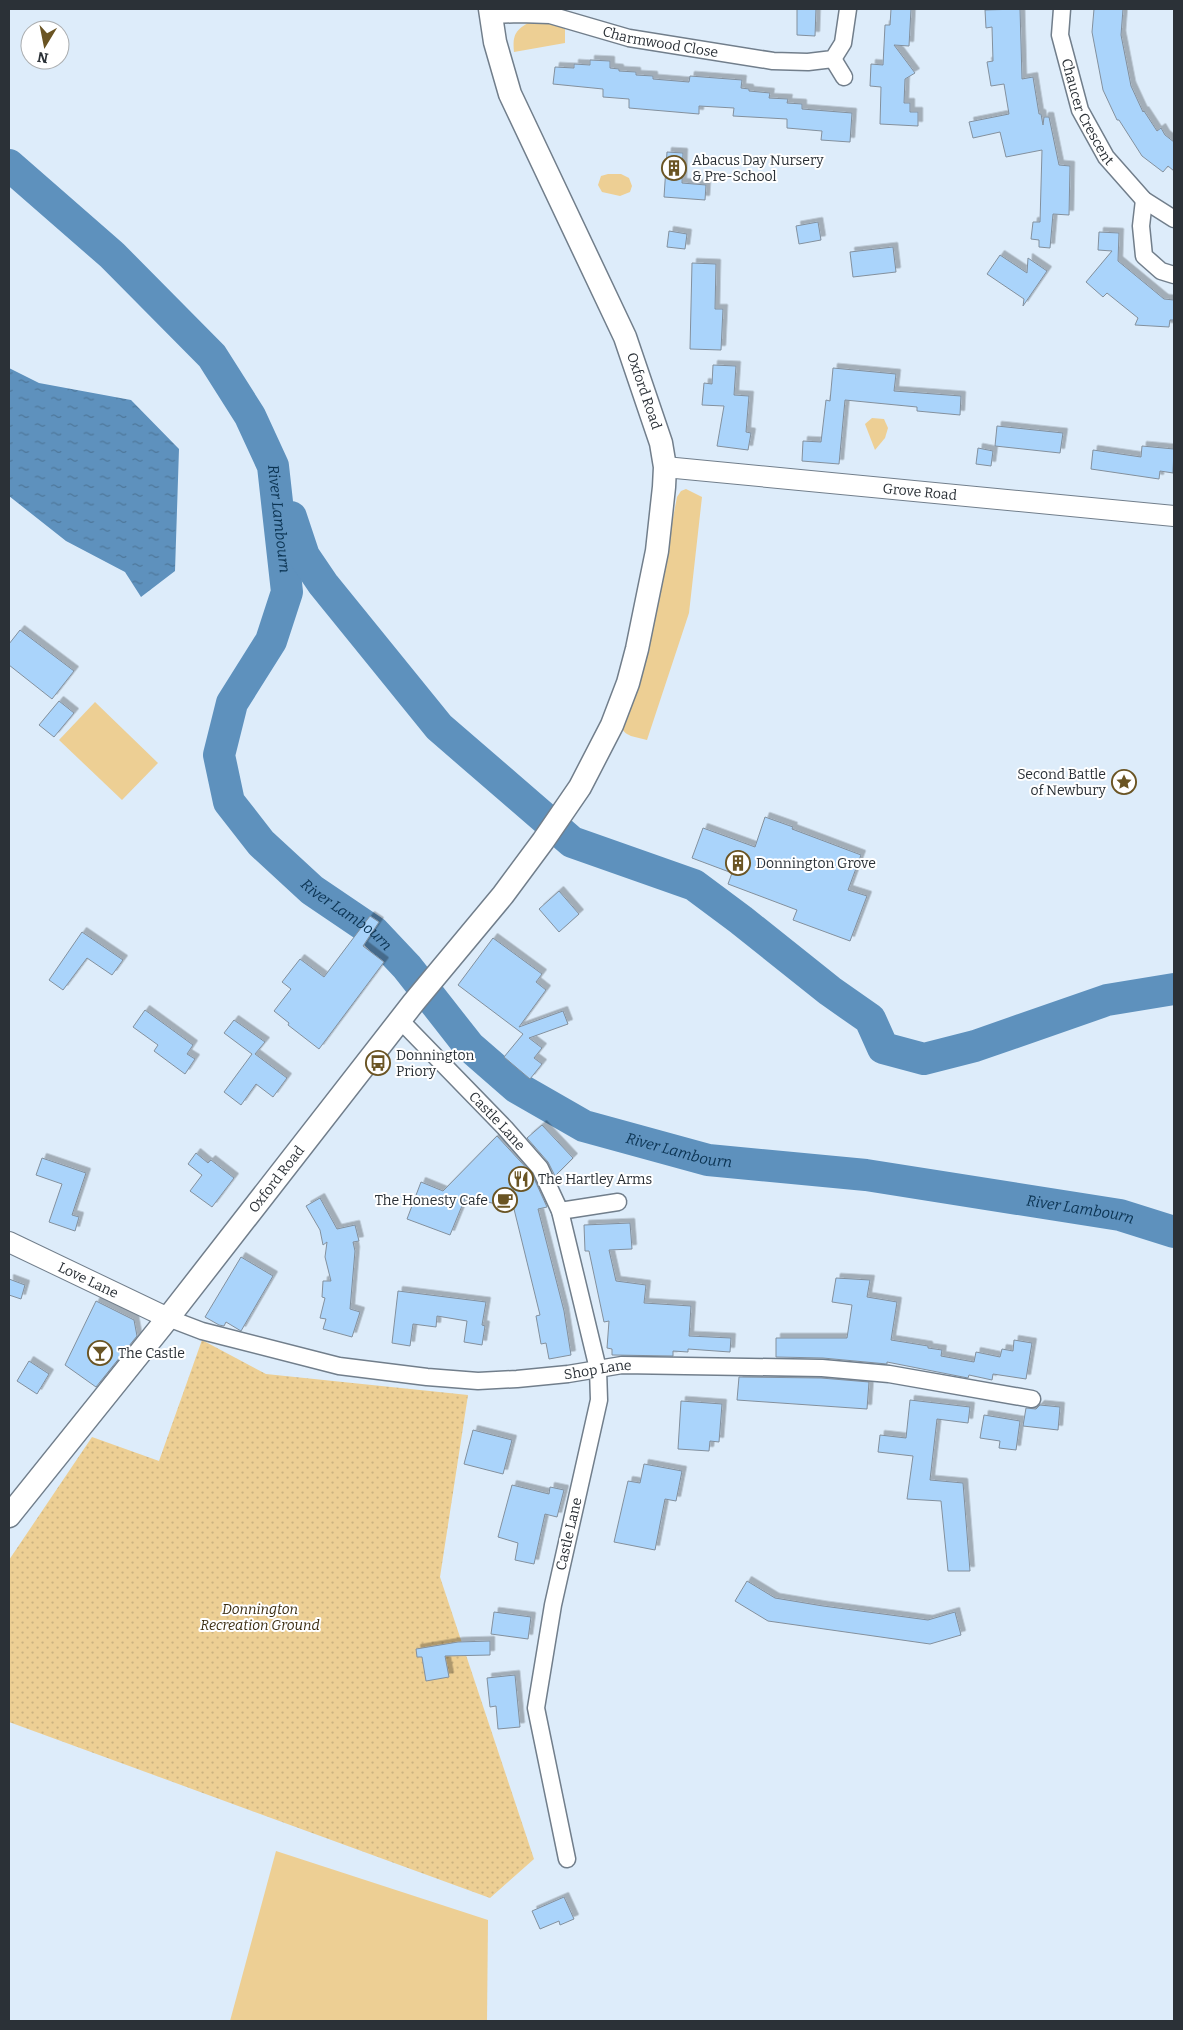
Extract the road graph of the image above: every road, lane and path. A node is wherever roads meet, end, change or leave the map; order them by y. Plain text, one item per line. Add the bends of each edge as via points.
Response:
1 (848, 9) edge
2 (1062, 9) edge
3 (490, 12) edge
4 (832, 59) junction
5 (844, 78) dead end
6 (1144, 200) junction
7 (1174, 218) edge
8 (1174, 275) edge
9 (665, 467) junction
10 (1174, 516) edge
11 (400, 1020) junction
12 (618, 1202) dead end
13 (560, 1211) junction
14 (9, 1242) edge
15 (168, 1318) junction
16 (598, 1369) junction
17 (1032, 1399) dead end
18 (9, 1516) edge
19 (567, 1859) dead end

1 - 4 street via 842,43
2 - 6 street, Chaucer Crescent via 1060,36 1080,110 1106,157
3 - 4 street, Charmwood Close via 550,15 629,38 773,61
3 - 9 main road, Oxford Road via 510,94 625,337 651,409
4 - 5 street
6 - 7 street, Chaucer Crescent
6 - 8 street via 1141,226 1144,256 1161,271
9 - 10 street, Grove Road
9 - 11 main road, Oxford Road via 656,551 637,649 618,712 580,787 543,841
11 - 13 street, Castle Lane via 540,1168
11 - 15 main road, Oxford Road
12 - 13 street
13 - 16 street, Castle Lane
14 - 15 street, Love Lane
15 - 16 street, Shop Lane via 202,1331 329,1364 427,1377 478,1381
15 - 18 main road, Oxford Road
16 - 17 street, Shop Lane via 622,1364 822,1368 889,1374
16 - 19 street, Castle Lane via 599,1400 553,1605 536,1708

